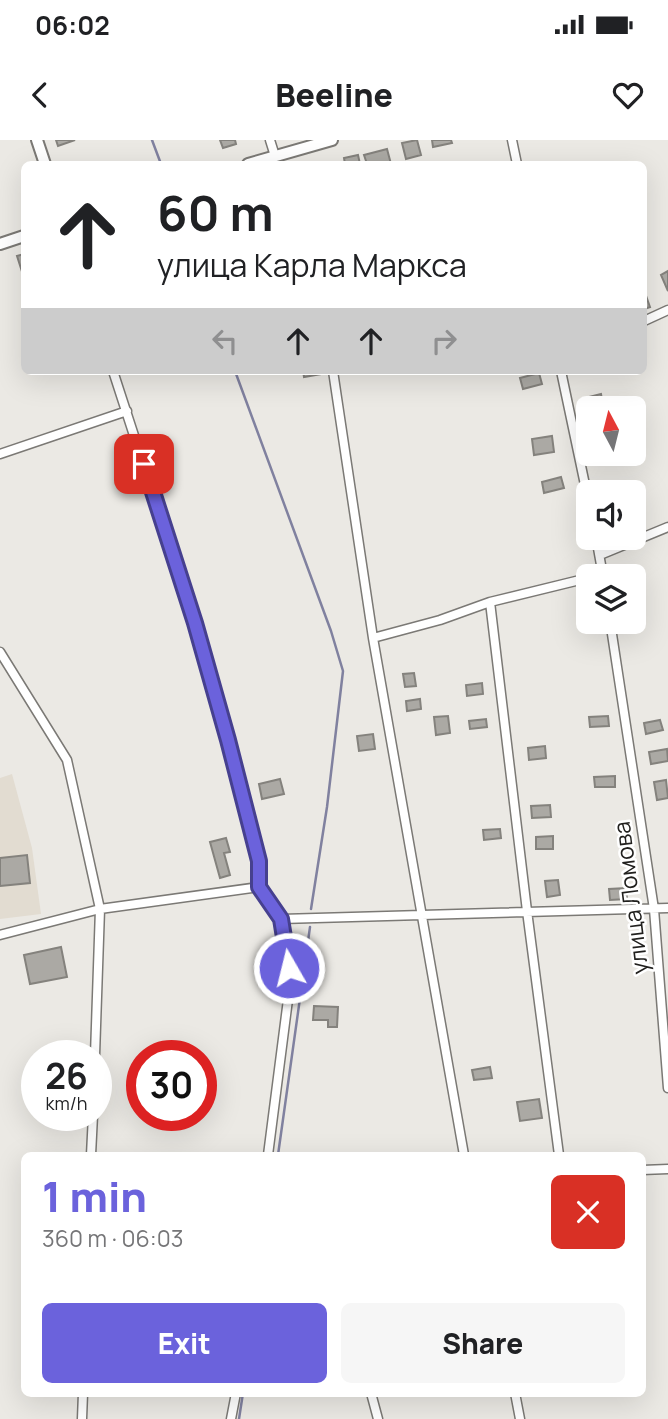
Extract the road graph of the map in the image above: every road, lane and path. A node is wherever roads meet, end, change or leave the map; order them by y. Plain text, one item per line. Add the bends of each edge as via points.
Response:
1 (37, 140) edge
2 (270, 140) edge
3 (332, 140) edge
4 (512, 140) edge
5 (280, 154) junction
6 (44, 161) edge
7 (258, 161) edge
8 (286, 161) edge
9 (516, 161) edge
10 (21, 237) edge
11 (0, 244) edge
12 (668, 310) edge
13 (647, 320) edge
14 (114, 375) edge
15 (335, 375) edge
16 (562, 375) edge
17 (127, 411) junction
18 (0, 454) edge
19 (584, 480) edge
20 (668, 527) edge
21 (599, 550) edge
22 (600, 555) junction
23 (600, 564) edge
24 (576, 581) edge
25 (491, 602) junction
26 (612, 634) edge
27 (373, 638) junction
28 (0, 652) edge
29 (259, 887) junction
30 (668, 908) edge
31 (100, 909) junction
32 (654, 909) junction
33 (527, 911) junction
34 (423, 913) junction
35 (281, 919) junction
36 (0, 935) edge
37 (96, 1040) edge
38 (668, 1088) edge
39 (92, 1131) edge
40 (91, 1152) edge
41 (268, 1152) edge
42 (463, 1152) edge
43 (559, 1152) edge
44 (668, 1169) edge
45 (646, 1170) edge
46 (83, 1397) edge
47 (235, 1397) edge
48 (372, 1397) edge
49 (515, 1397) edge
50 (82, 1419) edge
51 (231, 1419) edge
52 (378, 1419) edge
53 (520, 1419) edge

1 - 6 street
2 - 5 street
3 - 5 street
4 - 9 street
5 - 7 street
5 - 8 street
10 - 11 street
12 - 13 street
14 - 17 street
15 - 27 street
16 - 19 street
17 - 18 street
17 - 29 street via 228,740 259,861
20 - 22 street
21 - 22 street
22 - 23 street
24 - 25 street
25 - 27 street
25 - 33 street
26 - 32 street, улица Ломова
27 - 34 street
28 - 31 street via 68,760
29 - 31 street
29 - 35 street
30 - 32 street
31 - 36 street
31 - 37 street
32 - 33 street
32 - 38 street, улица Ломова
33 - 34 street
33 - 43 street
34 - 35 street
34 - 42 street
35 - 41 street via 290,984
39 - 40 street
44 - 45 street
46 - 50 street
47 - 51 street
48 - 52 street
49 - 53 street

